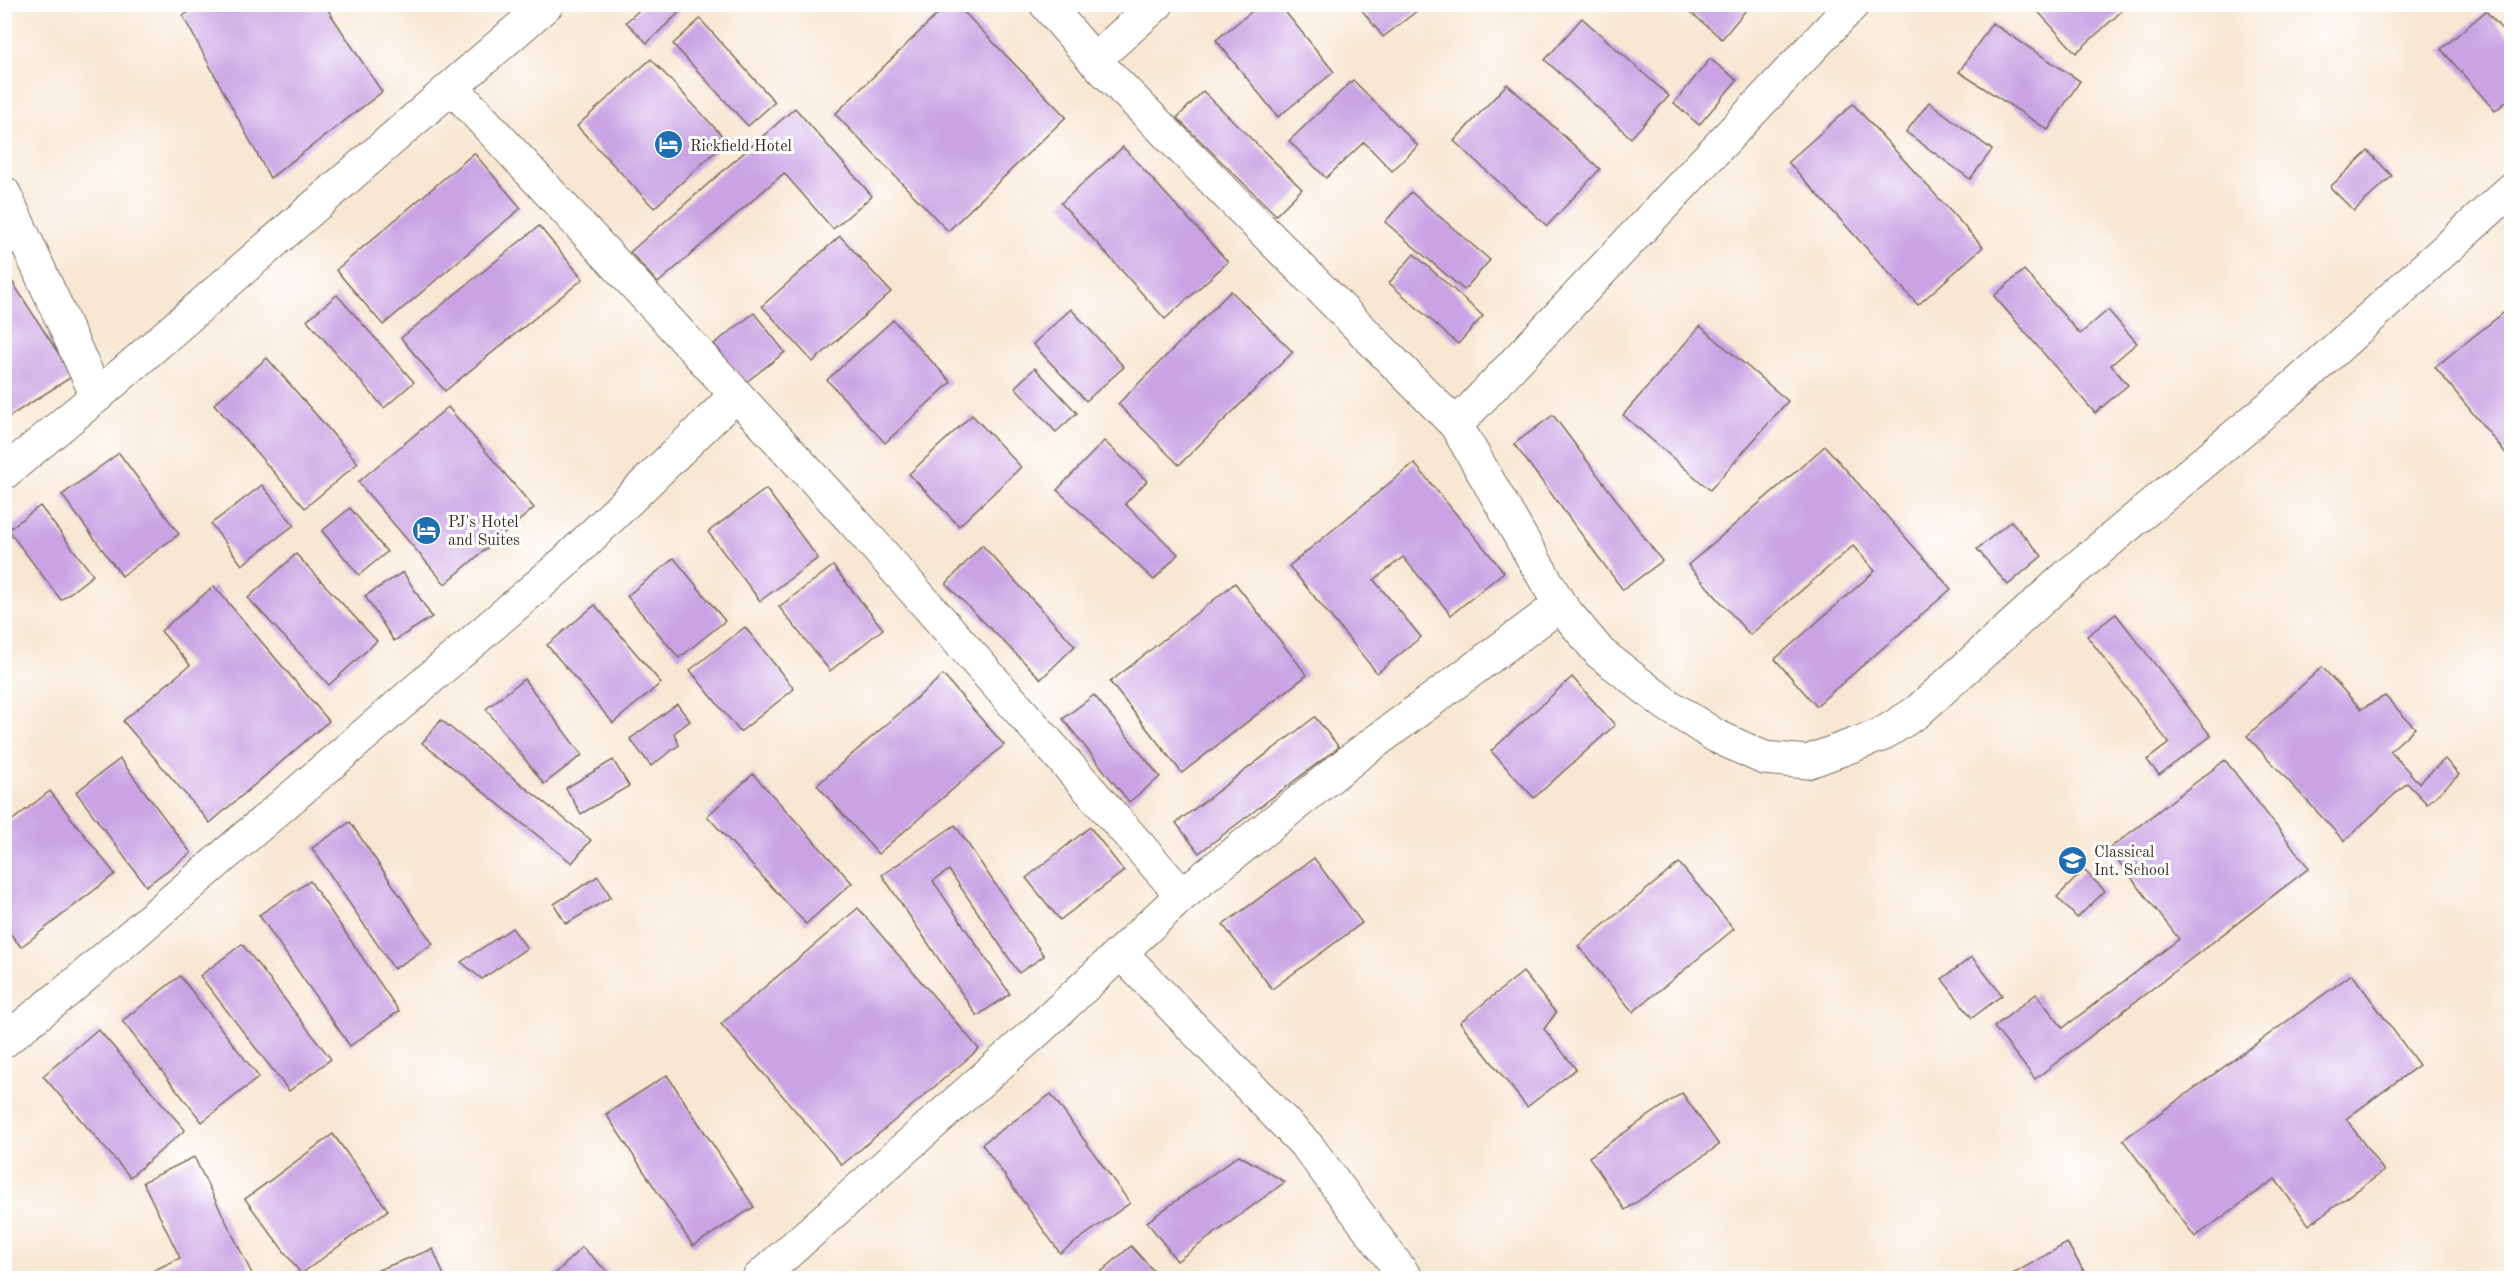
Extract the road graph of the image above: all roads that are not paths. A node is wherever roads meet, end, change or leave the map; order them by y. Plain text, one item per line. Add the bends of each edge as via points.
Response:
1 (547, 4) edge
2 (1046, 4) edge
3 (1157, 4) edge
4 (1853, 4) edge
5 (1094, 60) junction
6 (452, 87) junction
7 (2511, 189) edge
8 (4, 194) edge
9 (97, 396) junction
10 (735, 396) junction
11 (1456, 425) junction
12 (4, 473) edge
13 (1560, 605) junction
14 (1182, 895) junction
15 (1121, 953) junction
16 (4, 1041) edge
17 (759, 1278) edge
18 (1406, 1278) edge

1 - 6 street
2 - 5 street
3 - 5 street
4 - 11 street
5 - 11 street
6 - 9 street
6 - 10 street
7 - 13 street via 2295,386 2066,577 1917,712 1881,735 1807,762 1764,758 1716,736 1666,704 1600,653
8 - 9 street
9 - 12 street
10 - 14 street via 855,523
10 - 16 street via 564,563
11 - 13 street
13 - 14 street via 1355,757
14 - 15 street
15 - 17 street
15 - 18 street via 1308,1147

